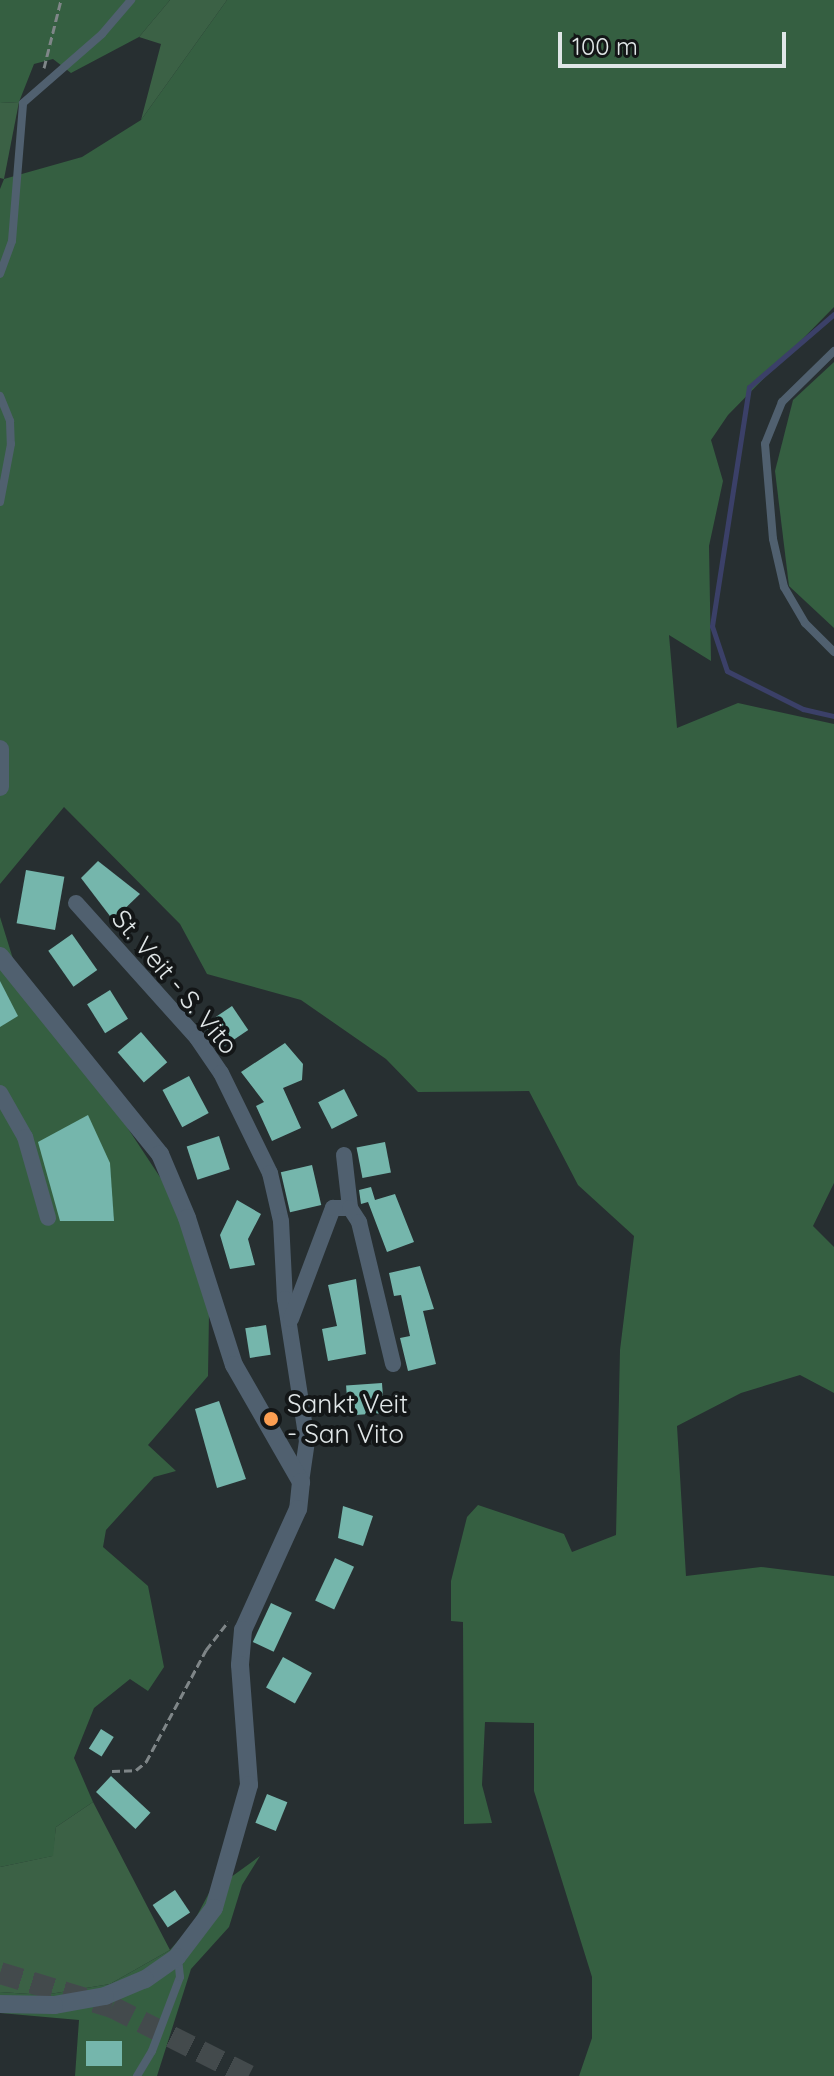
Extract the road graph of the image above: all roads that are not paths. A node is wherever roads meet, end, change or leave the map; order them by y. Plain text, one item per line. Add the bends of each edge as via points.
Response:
1 (131, 0) edge
2 (0, 274) edge
3 (834, 351) edge
4 (0, 396) edge
5 (0, 502) edge
6 (834, 652) edge
7 (0, 749) edge
8 (0, 787) edge
9 (76, 903) dead end
10 (0, 956) edge
11 (0, 1093) edge
12 (344, 1155) dead end
13 (350, 1208) junction
14 (48, 1218) dead end
15 (289, 1325) junction
16 (393, 1364) dead end
17 (301, 1482) junction
18 (177, 1957) junction
19 (0, 2004) edge
20 (137, 2076) edge

1 - 2 lane via 102,34 23,103 12,241
3 - 6 lane via 782,402 765,444 773,539 784,587 805,623
4 - 5 lane via 10,421 11,444
7 - 8 street
9 - 15 street, St. Veit - S. Vito via 197,1038 248,1126 270,1173 281,1221
10 - 17 street via 160,1154 187,1218 234,1365
11 - 14 street via 25,1137
12 - 13 street
13 - 15 street, St. Veit - S. Vito via 333,1208
13 - 16 street via 359,1222
15 - 17 street, St. Veit - S. Vito via 307,1441
17 - 18 street via 298,1509 243,1630 240,1665 249,1785 214,1908
18 - 19 street via 145,1979 105,1996 54,2005
18 - 20 lane via 180,1977

